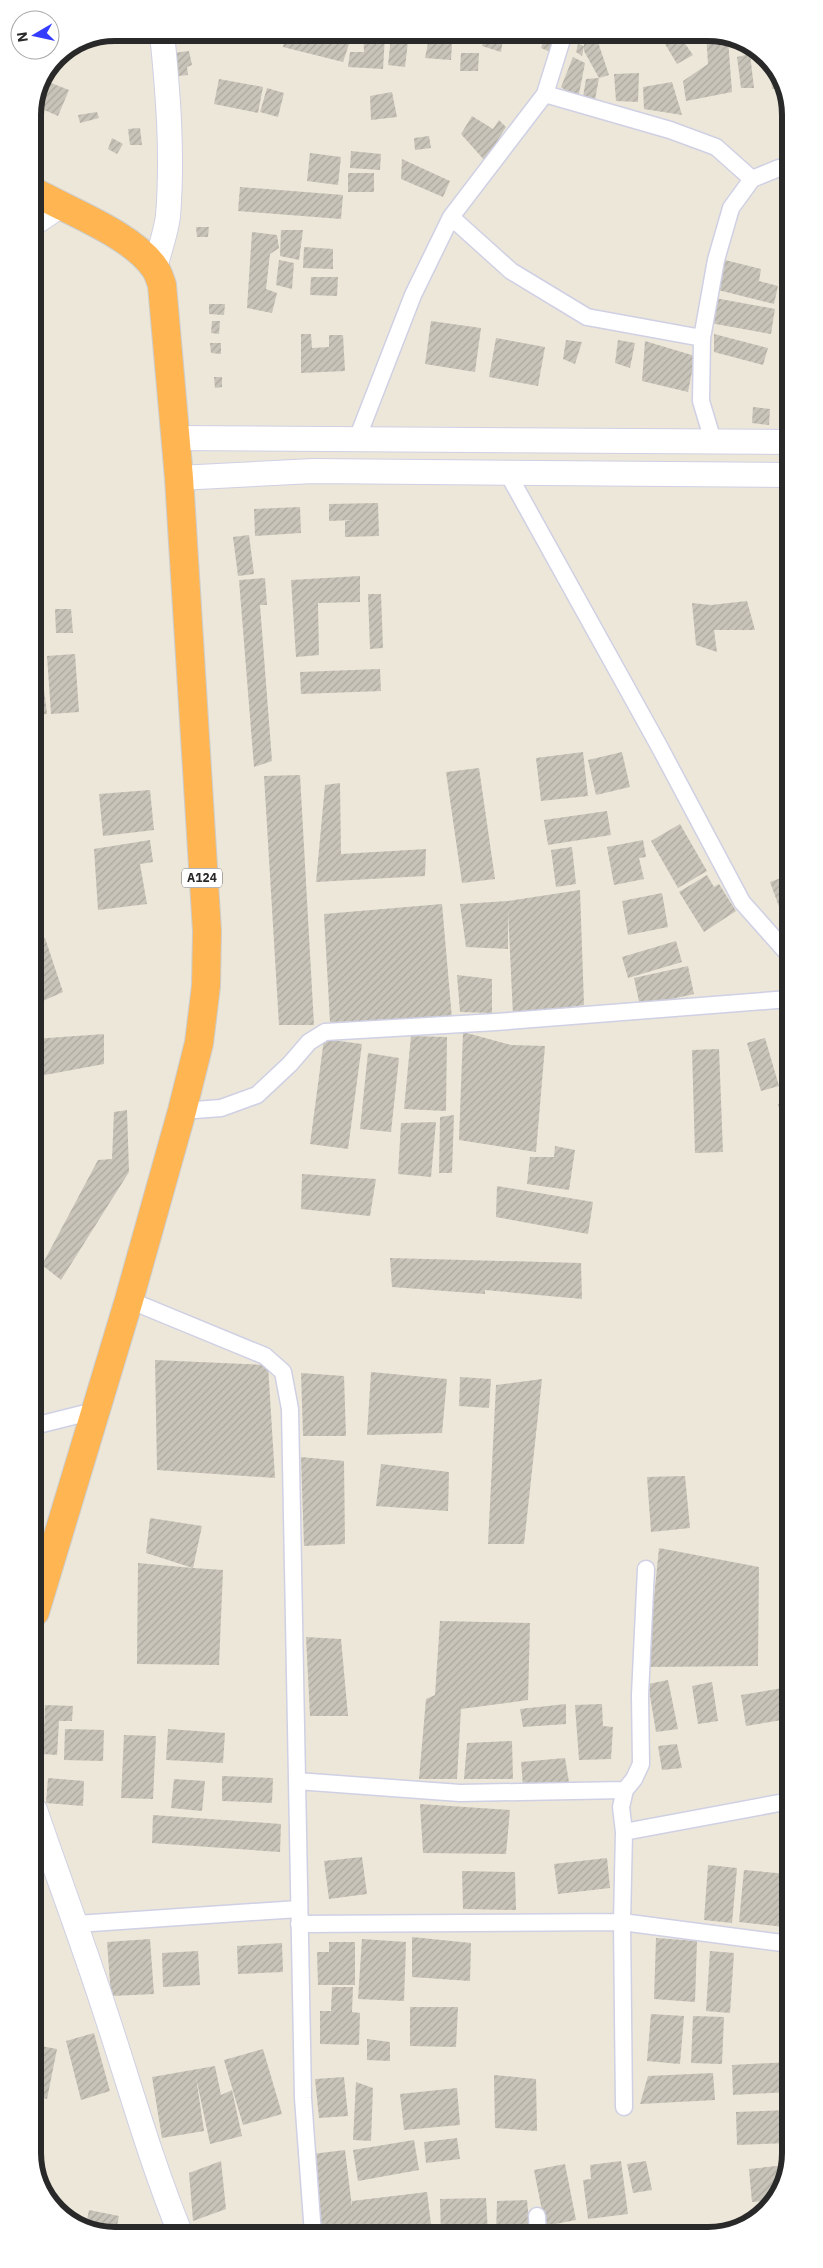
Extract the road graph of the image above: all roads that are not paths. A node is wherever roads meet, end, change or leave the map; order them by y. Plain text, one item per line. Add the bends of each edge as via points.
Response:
1 (163, 41) edge
2 (562, 41) edge
3 (545, 94) junction
4 (782, 167) edge
5 (752, 179) junction
6 (41, 195) edge
7 (60, 206) junction
8 (451, 217) junction
9 (41, 219) edge
10 (155, 268) junction
11 (702, 338) junction
12 (174, 438) junction
13 (357, 439) junction
14 (713, 441) junction
15 (782, 442) edge
16 (507, 472) junction
17 (782, 475) edge
18 (179, 478) junction
19 (782, 947) edge
20 (782, 1000) edge
21 (182, 1112) junction
22 (129, 1300) junction
23 (94, 1411) junction
24 (41, 1424) edge
25 (646, 1568) dead end
26 (41, 1592) edge
27 (296, 1781) junction
28 (625, 1790) junction
29 (782, 1802) edge
30 (41, 1827) edge
31 (624, 1832) junction
32 (299, 1916) junction
33 (622, 1922) junction
34 (77, 1924) junction
35 (782, 1943) edge
36 (624, 2107) dead end
37 (537, 2216) dead end
38 (178, 2227) edge
39 (312, 2227) edge
40 (538, 2227) edge

1 - 10 street via 170,120 168,217
2 - 3 street
3 - 5 street via 670,130 716,147
3 - 8 street
4 - 5 street
5 - 11 street via 731,208 716,260
6 - 7 highway, A124
7 - 9 street
7 - 10 highway, A124 via 106,228 142,254
8 - 11 street via 512,270 587,317
8 - 13 street via 413,295
10 - 12 highway, A124 via 162,285
11 - 14 street via 701,401
12 - 13 street
12 - 18 highway, A124
13 - 14 street
14 - 15 street
16 - 17 street
16 - 18 street via 313,471
16 - 19 street via 742,902
18 - 21 highway, A124 via 207,931 206,986 199,1043
20 - 21 street via 325,1032 309,1042 257,1095 221,1108
21 - 22 highway, A124
22 - 23 highway, A124
22 - 27 street via 265,1356 283,1372 290,1409
23 - 24 street
23 - 26 highway, A124
25 - 28 street via 640,1695 641,1764
27 - 28 street via 460,1793
27 - 32 street
28 - 31 street via 621,1807
29 - 31 street
30 - 34 street
31 - 33 street
32 - 33 street
32 - 34 street
32 - 39 street via 303,2098
33 - 35 street
33 - 36 street
34 - 38 street via 159,2182
37 - 40 street

